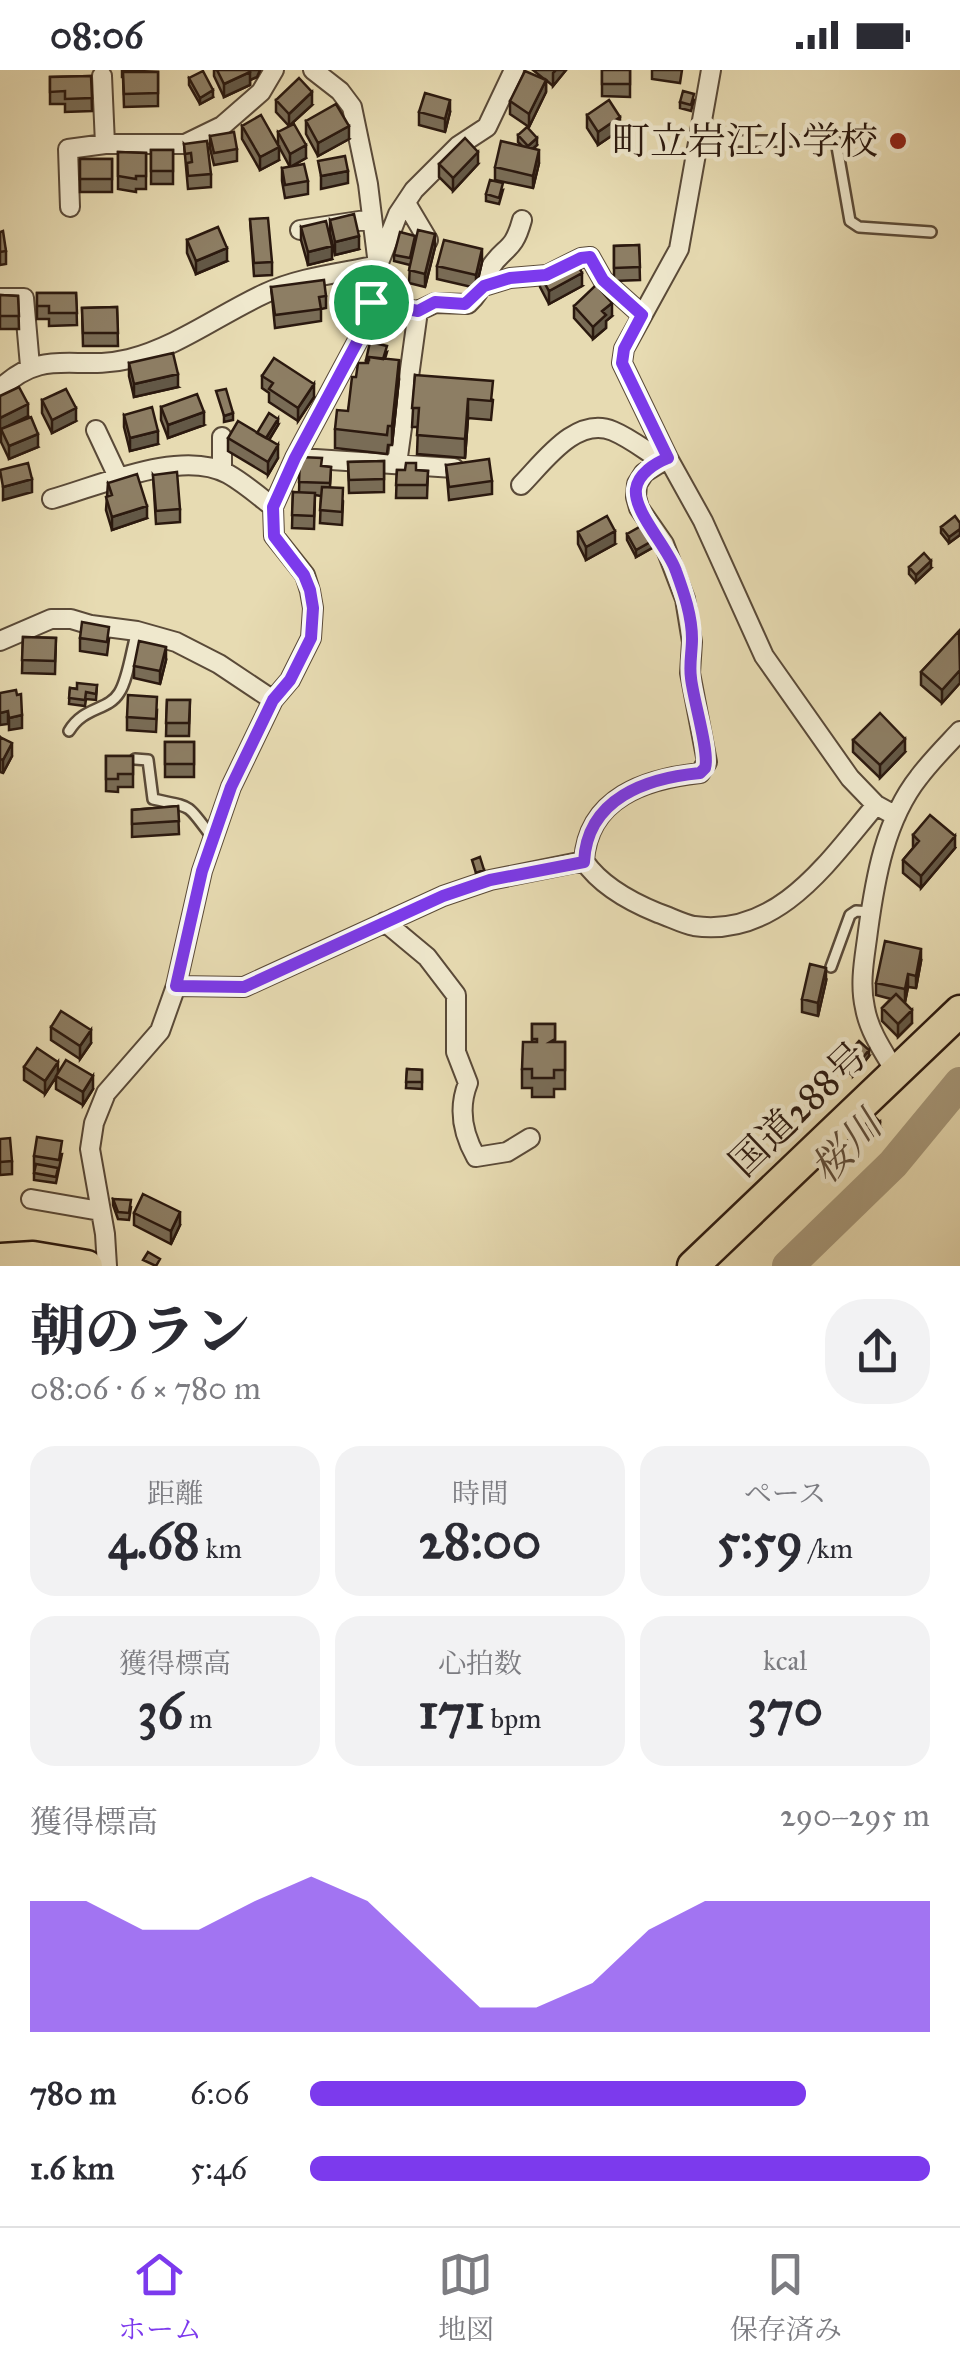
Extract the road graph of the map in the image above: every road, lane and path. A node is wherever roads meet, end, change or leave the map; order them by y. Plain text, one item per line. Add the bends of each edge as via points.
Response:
1 (274, 70) edge
2 (313, 70) edge
3 (514, 70) edge
4 (711, 70) edge
5 (102, 76) dead end
6 (700, 141) junction
7 (105, 144) junction
8 (406, 202) junction
9 (70, 207) dead end
10 (372, 219) junction
11 (522, 220) dead end
12 (300, 230) edge
13 (931, 232) dead end
14 (428, 240) edge
15 (378, 265) junction
16 (484, 286) junction
17 (0, 298) edge
18 (371, 302) junction
19 (418, 311) junction
20 (642, 315) junction
21 (30, 366) junction
22 (0, 388) edge
23 (96, 430) dead end
24 (222, 437) dead end
25 (295, 458) junction
26 (665, 459) junction
27 (397, 464) junction
28 (454, 468) edge
29 (222, 471) junction
30 (119, 479) junction
31 (522, 485) dead end
32 (52, 499) dead end
33 (273, 507) junction
34 (137, 631) junction
35 (0, 642) edge
36 (273, 700) junction
37 (960, 731) edge
38 (69, 732) dead end
39 (135, 759) edge
40 (876, 805) junction
41 (896, 816) junction
42 (213, 838) junction
43 (584, 862) junction
44 (870, 912) junction
45 (385, 922) junction
46 (831, 967) dead end
47 (176, 986) junction
48 (960, 1011) edge
49 (895, 1071) junction
50 (530, 1138) dead end
51 (31, 1200) dead end
52 (100, 1211) junction
53 (0, 1259) edge
54 (86, 1266) edge
55 (107, 1266) edge
56 (693, 1266) edge

1 - 7 street via 261,92 222,126 185,144
2 - 10 street via 352,107 356,158
3 - 8 street via 487,127 437,164
4 - 6 street
5 - 7 street
6 - 13 lane via 836,141 850,221
6 - 20 street via 679,249
7 - 9 street via 68,149
8 - 14 street
8 - 15 street
10 - 12 street
10 - 15 street
11 - 16 street via 516,242 492,265
15 - 18 street
15 - 21 street via 271,290 142,355
16 - 19 street via 468,304 435,302
16 - 20 street via 546,275 590,257 603,280
17 - 21 street via 24,298
18 - 19 street
18 - 25 street via 363,331
19 - 27 street
20 - 26 street via 622,363
21 - 22 street
23 - 30 street
24 - 29 street
25 - 27 street
25 - 33 street
26 - 31 street via 611,430 584,430
26 - 40 street via 704,521 764,656
26 - 43 street via 637,484 636,497 670,556 685,599 707,762 700,773 646,782 619,797 592,830
27 - 28 street
29 - 30 street via 183,465
29 - 33 street
30 - 32 street
33 - 36 street via 274,536 304,575 314,622 306,652
34 - 35 street via 50,619
34 - 36 street via 176,642
34 - 38 lane via 119,693 77,718
36 - 42 street
37 - 41 street via 916,780
39 - 42 lane via 148,760 153,799 191,809
40 - 41 street
40 - 43 street via 800,892 757,919 728,925 693,926 646,908 610,888
41 - 44 street
42 - 47 street
43 - 45 street via 490,880
44 - 46 lane via 850,915
44 - 49 street via 865,1009
45 - 47 street via 244,987
45 - 50 street via 456,994 456,1052 468,1084 464,1129 476,1157 507,1152
47 - 52 street via 160,1031 106,1093 94,1123 90,1149
48 - 49 highway, 国道288号
49 - 56 highway, 国道288号
51 - 52 street
52 - 55 street
53 - 54 highway

